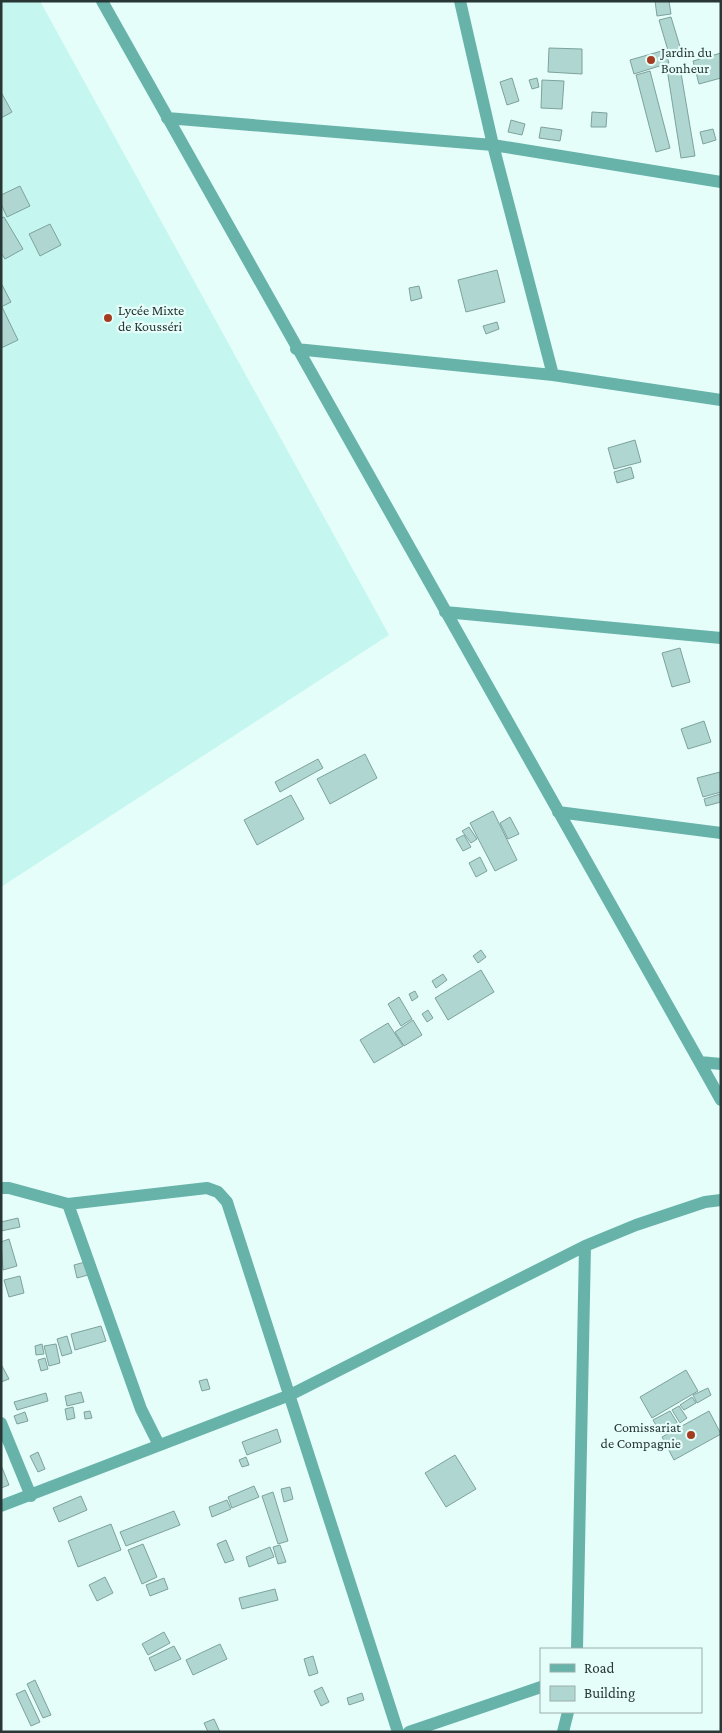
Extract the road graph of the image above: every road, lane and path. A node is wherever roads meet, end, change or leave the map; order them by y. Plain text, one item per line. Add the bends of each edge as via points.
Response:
1 (102, 1) edge
2 (460, 1) edge
3 (167, 118) junction
4 (493, 145) junction
5 (721, 182) edge
6 (296, 349) junction
7 (553, 375) junction
8 (721, 400) edge
9 (445, 612) junction
10 (721, 638) edge
11 (558, 812) junction
12 (721, 833) edge
13 (700, 1062) junction
14 (721, 1064) edge
15 (721, 1100) edge
16 (1, 1188) edge
17 (721, 1200) edge
18 (68, 1204) junction
19 (585, 1246) junction
20 (290, 1395) junction
21 (1, 1423) edge
22 (159, 1445) junction
23 (31, 1496) junction
24 (1, 1506) edge
25 (577, 1648) edge
26 (540, 1687) edge
27 (568, 1713) edge
28 (398, 1732) edge
29 (409, 1732) edge
30 (563, 1732) edge

1 - 3 street
2 - 4 street
3 - 4 street
3 - 6 street
4 - 5 street
4 - 7 street
6 - 7 street
6 - 9 street
7 - 8 street
9 - 10 street
9 - 11 street
11 - 12 street
11 - 13 street
13 - 14 street
13 - 15 street
16 - 18 street
17 - 19 street via 705,1202 636,1225
18 - 20 street via 207,1188 218,1192 226,1202
18 - 22 street via 141,1409
19 - 20 street
19 - 25 street
20 - 22 street
20 - 28 street
21 - 23 street
22 - 23 street
23 - 24 street
26 - 29 street
27 - 30 street

